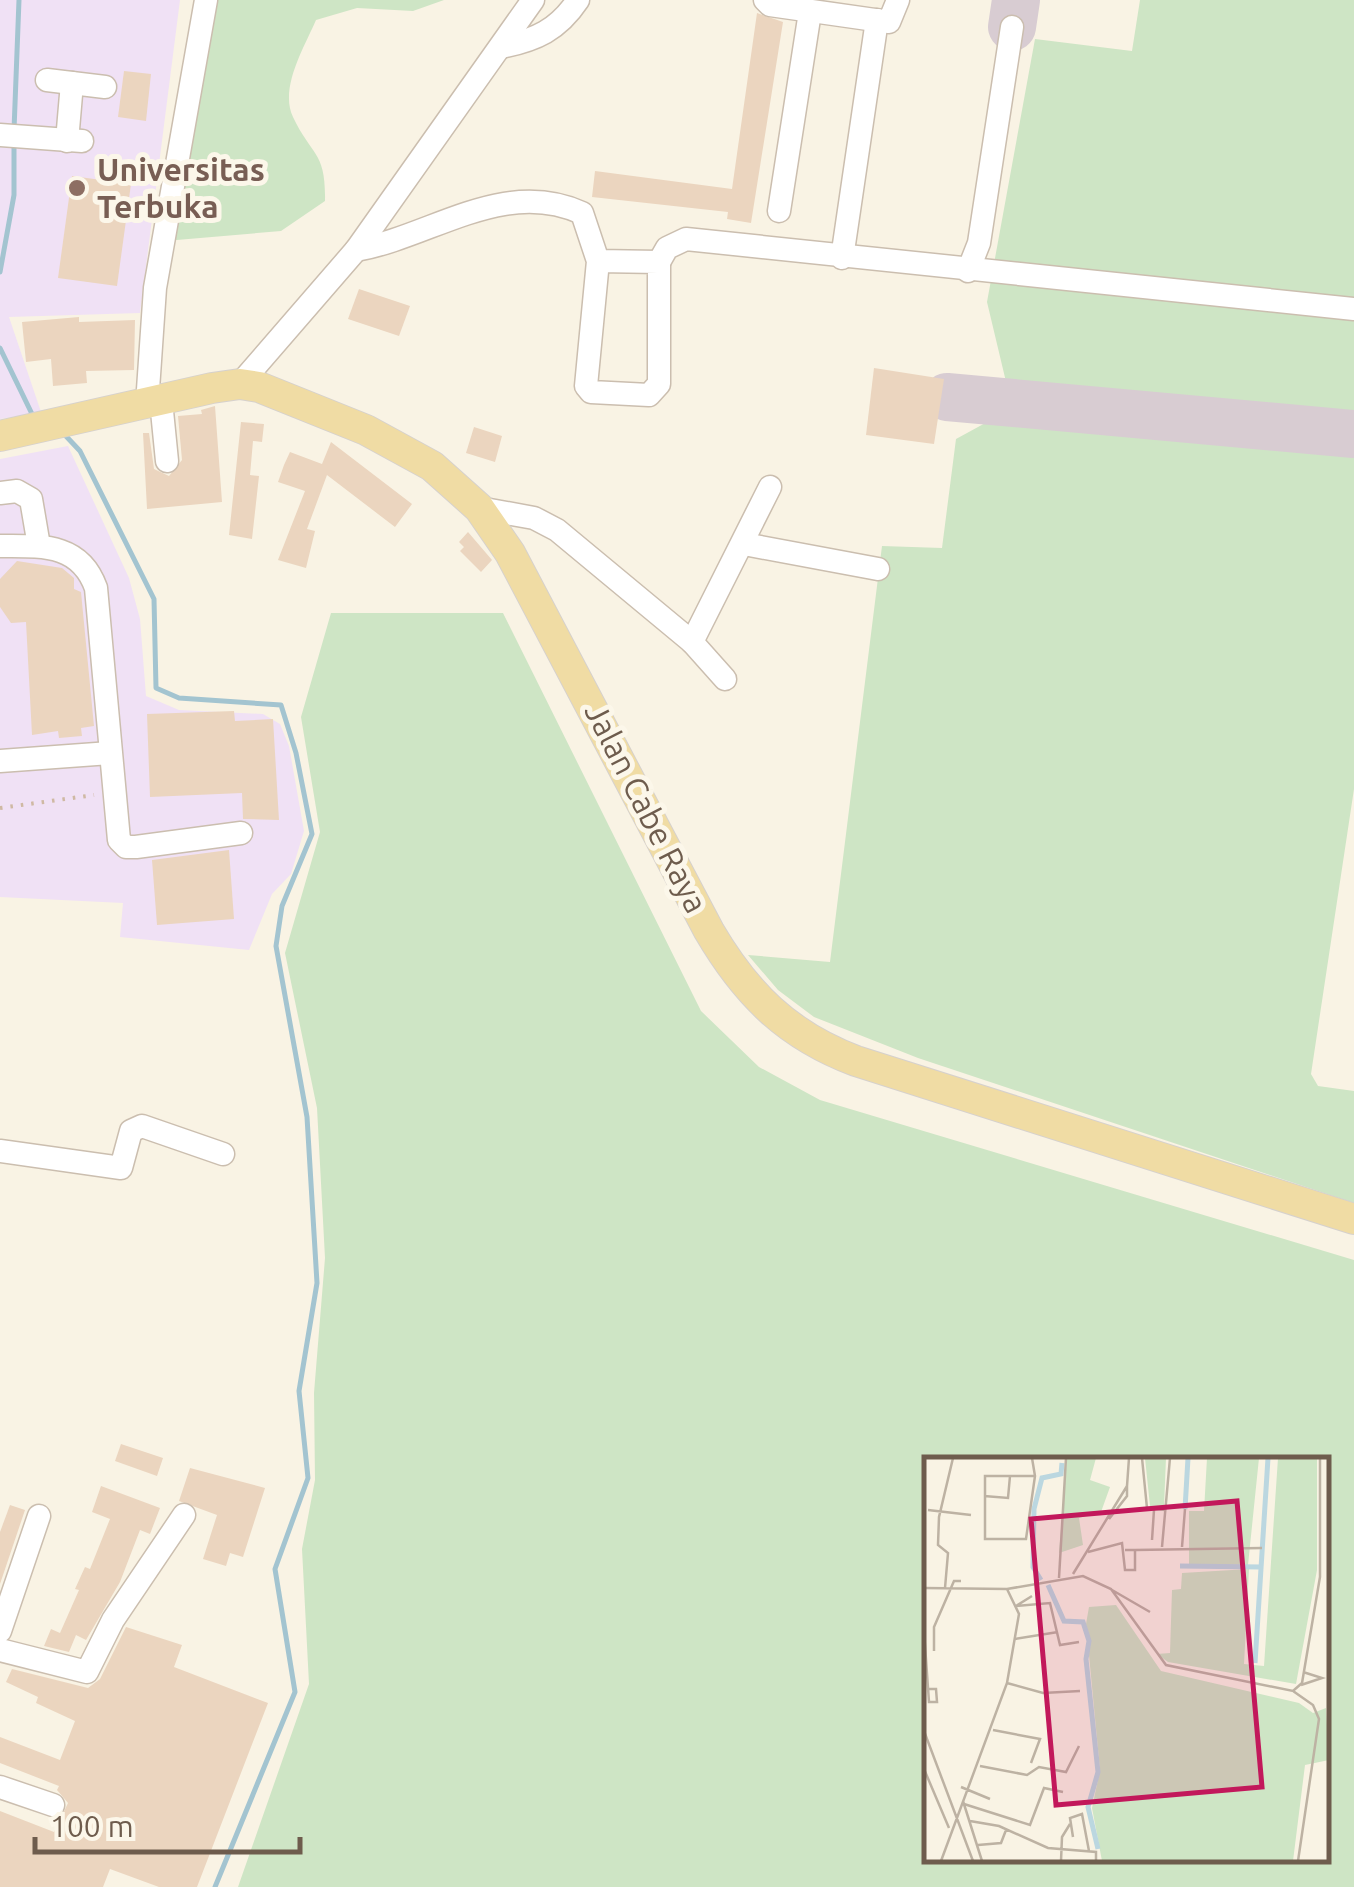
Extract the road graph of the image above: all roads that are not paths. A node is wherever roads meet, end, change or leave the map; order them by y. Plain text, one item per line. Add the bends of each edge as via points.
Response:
1 (206, 0) edge
2 (534, 0) edge
3 (578, 0) edge
4 (765, 0) edge
5 (898, 0) edge
6 (810, 12) junction
7 (877, 20) junction
8 (1012, 28) dead end
9 (502, 47) junction
10 (47, 80) dead end
11 (72, 83) junction
12 (105, 87) dead end
13 (0, 136) edge
14 (779, 211) dead end
15 (356, 250) junction
16 (842, 258) junction
17 (598, 261) junction
18 (659, 262) junction
19 (968, 271) junction
20 (1354, 310) edge
21 (240, 384) junction
22 (154, 403) junction
23 (9, 435) edge
24 (167, 460) dead end
25 (770, 486) dead end
26 (0, 493) edge
27 (479, 508) junction
28 (744, 544) junction
29 (0, 546) edge
30 (39, 546) junction
31 (878, 569) dead end
32 (692, 642) junction
33 (725, 679) dead end
34 (110, 753) junction
35 (0, 761) edge
36 (242, 833) dead end
37 (0, 1151) edge
38 (223, 1154) dead end
39 (1354, 1219) edge
40 (184, 1515) dead end
41 (39, 1516) dead end
42 (0, 1630) edge
43 (0, 1650) edge
44 (0, 1787) edge
45 (52, 1805) dead end

1 - 22 street via 154,300
2 - 9 street
3 - 9 street via 552,30
4 - 6 street
5 - 7 street via 894,19
6 - 7 street
6 - 14 street
7 - 16 street
8 - 19 street via 979,243
9 - 15 street
10 - 11 street
11 - 12 street
11 - 13 street via 67,141
15 - 17 street via 464,213 533,202 582,213
15 - 21 street
16 - 18 street via 686,238 667,248
16 - 19 street
17 - 18 street
17 - 18 street via 586,386 591,392 649,394 659,384
19 - 20 street
21 - 22 main road, Jalan Cabe Raya
21 - 27 main road, Jalan Cabe Raya via 304,402 366,430 432,466
22 - 23 main road, Jalan Cabe Raya
22 - 24 street
25 - 28 street
26 - 30 street via 31,500
27 - 32 street via 534,518 557,530
27 - 39 main road, Jalan Cabe Raya via 538,601 709,931 767,1010 800,1036 856,1061
28 - 31 street
28 - 32 street
29 - 30 street
30 - 34 street via 79,558 96,588
32 - 33 street
34 - 35 street
34 - 36 street via 119,840 126,847
37 - 38 street via 121,1168 131,1131 142,1126
40 - 43 street via 113,1620 87,1672
41 - 42 street
44 - 45 street

